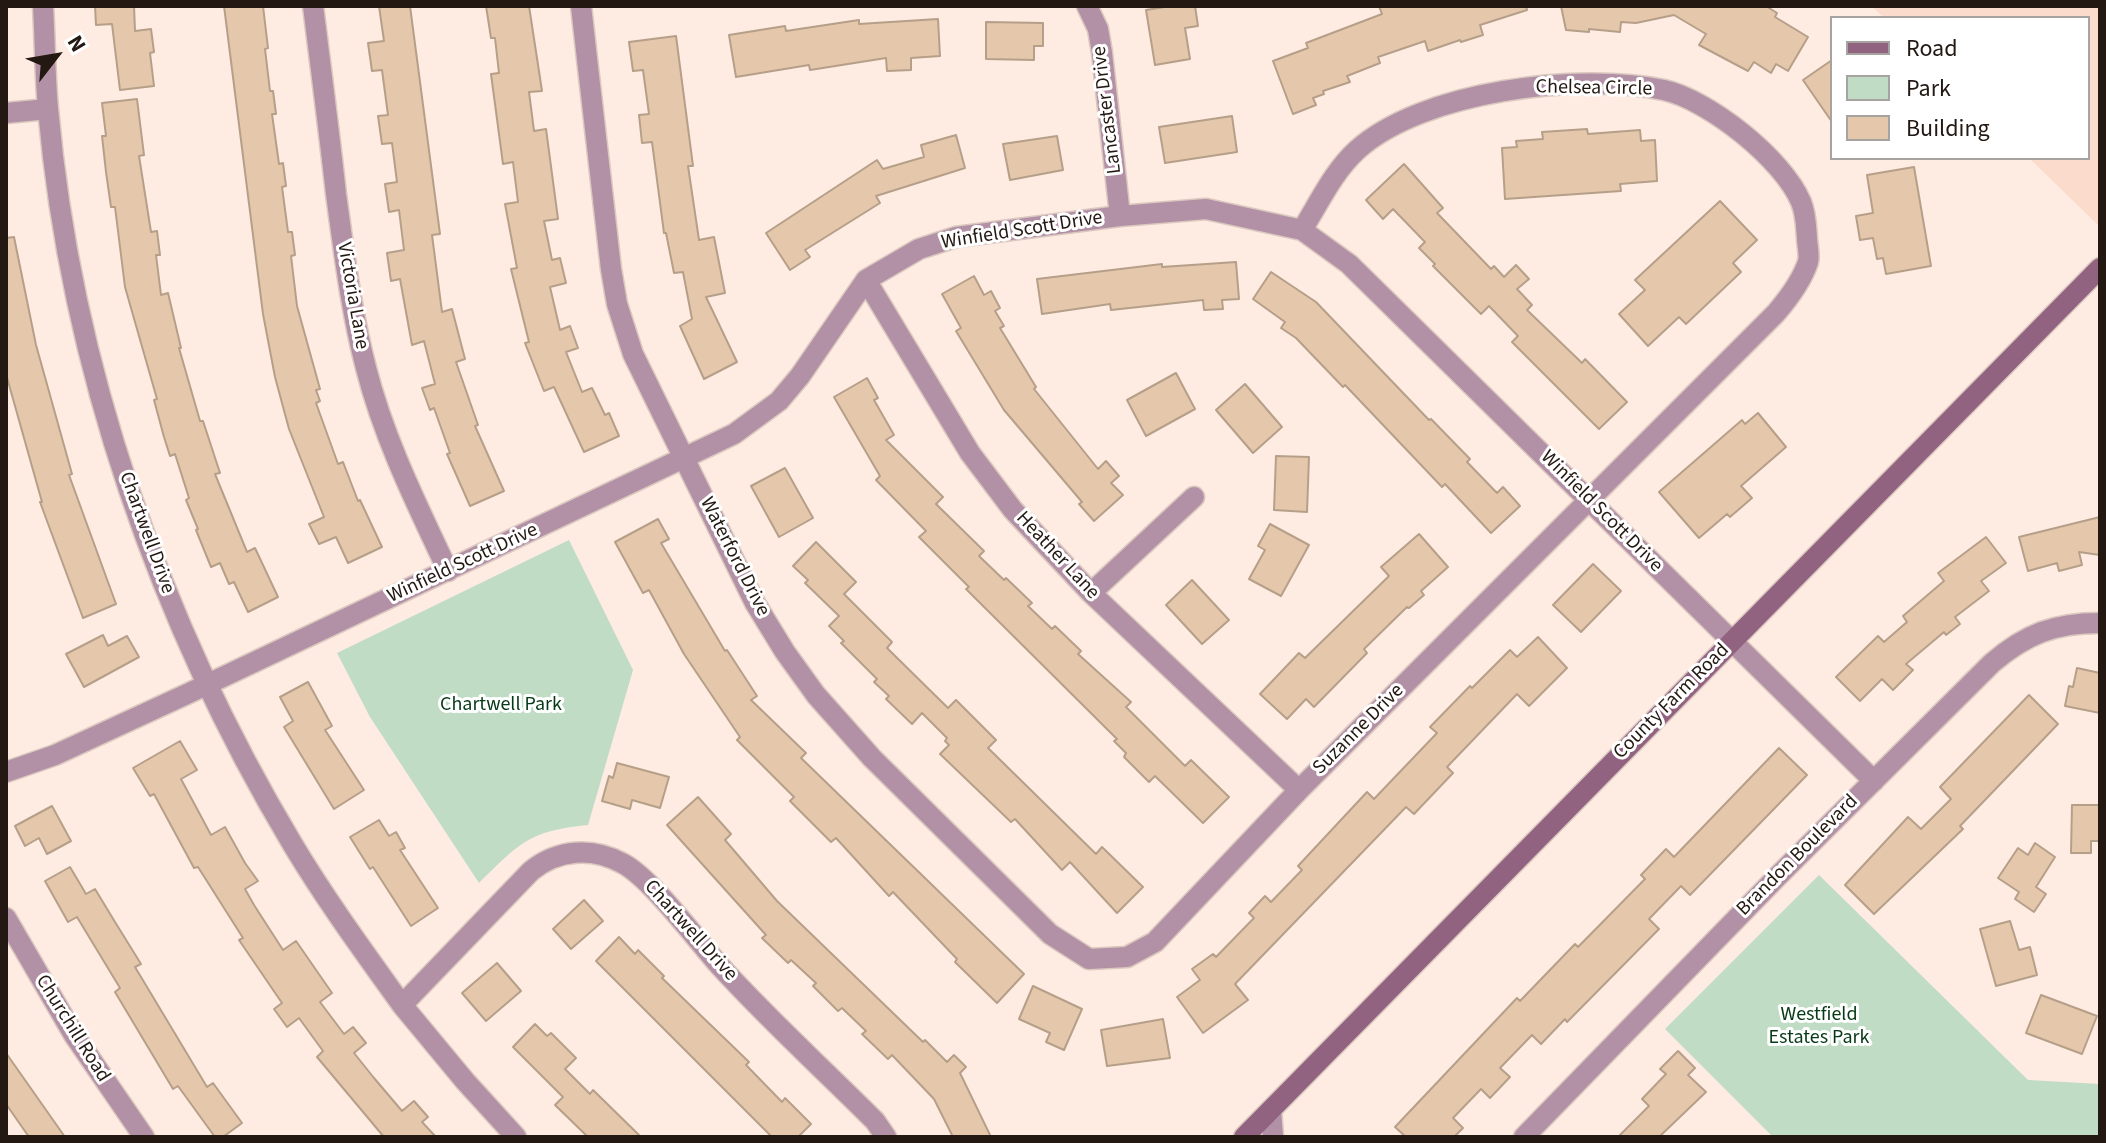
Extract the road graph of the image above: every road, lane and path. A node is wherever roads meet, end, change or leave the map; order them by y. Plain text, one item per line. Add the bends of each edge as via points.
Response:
1 (43, 6) edge
2 (313, 6) edge
3 (581, 6) edge
4 (1087, 6) edge
5 (48, 109) junction
6 (6, 113) edge
7 (1120, 216) junction
8 (1302, 230) junction
9 (2100, 268) edge
10 (866, 280) junction
11 (685, 459) junction
12 (1194, 497) dead end
13 (1588, 499) junction
14 (448, 571) junction
15 (1091, 593) junction
16 (2100, 623) edge
17 (1732, 642) junction
18 (208, 684) junction
19 (6, 772) edge
20 (1874, 781) junction
21 (1299, 790) junction
22 (6, 918) edge
23 (1127, 957) joint
24 (402, 1005) junction
25 (1271, 1110) junction
26 (144, 1137) edge
27 (516, 1137) edge
28 (886, 1137) edge
29 (1244, 1137) edge
30 (1273, 1137) edge
31 (1524, 1137) edge

1 - 5 street, Chartwell Drive
2 - 14 street, Victoria Lane via 344,250 366,369 396,457
3 - 11 street, Waterford Drive via 617,304 633,354
4 - 7 street, Lancaster Drive via 1102,53
5 - 6 street
5 - 18 street, Chartwell Drive via 68,251 98,385 141,524
7 - 8 street, Winfield Scott Drive via 1217,210
7 - 10 street, Winfield Scott Drive via 956,237 919,249
8 - 13 street, Winfield Scott Drive via 1349,264
8 - 13 street, Chelsea Circle via 1345,163 1371,139 1392,126 1489,93 1540,86 1665,90 1707,109 1749,139 1783,173 1802,204 1808,261 1776,313
9 - 17 main road, County Farm Road
10 - 11 street, Winfield Scott Drive via 779,401 734,434
10 - 15 street, Heather Lane via 970,453 1013,510
11 - 14 street, Winfield Scott Drive
11 - 23 street, Waterford Drive via 755,603 846,731 1060,942 1089,959
12 - 15 street
13 - 17 street, Winfield Scott Drive
13 - 21 street, Suzanne Drive
14 - 18 street, Winfield Scott Drive
15 - 21 street, Heather Lane
16 - 20 street, Brandon Boulevard via 2062,626 2016,645
17 - 20 street, Winfield Scott Drive
17 - 25 main road, County Farm Road
18 - 19 street, Winfield Scott Drive
18 - 24 street, Chartwell Drive via 293,846
20 - 31 street, Brandon Boulevard
21 - 23 street, Suzanne Drive via 1155,942
22 - 26 street, Churchill Road via 74,1035
24 - 27 street, Chartwell Drive
24 - 28 street, Chartwell Drive via 541,863 562,854 606,856 641,877 721,968
25 - 29 main road, County Farm Road
25 - 30 street

